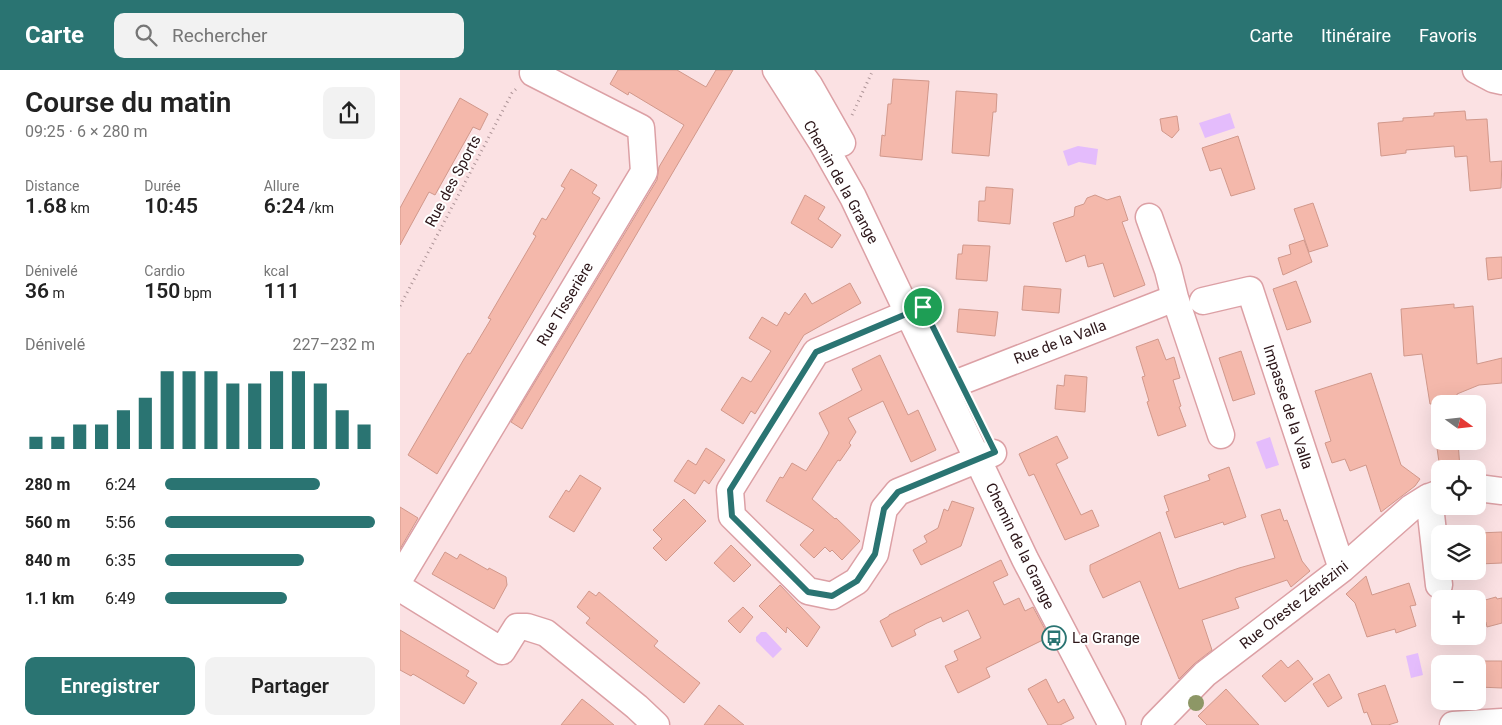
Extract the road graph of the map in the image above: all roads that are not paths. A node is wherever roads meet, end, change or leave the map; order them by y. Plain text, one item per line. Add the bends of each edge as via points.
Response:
1 (782, 70) edge
2 (1476, 70) edge
3 (530, 71) edge
4 (1502, 81) edge
5 (1149, 217) dead end
6 (1176, 298) junction
7 (1204, 302) dead end
8 (916, 310) junction
9 (951, 384) junction
10 (1221, 435) dead end
11 (987, 456) junction
12 (1486, 489) edge
13 (1502, 491) edge
14 (1431, 497) edge
15 (1436, 515) edge
16 (1342, 569) junction
17 (400, 578) edge
18 (1439, 586) dead end
19 (400, 588) edge
20 (1502, 722) edge
21 (656, 725) edge
22 (1112, 725) edge
23 (1155, 725) edge
24 (1453, 725) edge

1 - 8 street, Chemin de la Grange
1 - 8 street, Chemin de la Grange via 809,85 847,152 902,269
2 - 4 street
3 - 17 street, Rue Tisserière via 641,128 644,172
5 - 6 street
6 - 9 street, Rue de la Valla
6 - 10 street
7 - 16 street, Impasse de la Valla via 1250,290
8 - 9 street, Chemin de la Grange
8 - 11 street via 816,352 730,490 732,516 808,592 832,596 857,581 875,554 884,509 898,492
9 - 11 street, Chemin de la Grange
11 - 22 street, Chemin de la Grange via 1026,559
12 - 13 street
14 - 16 street, Rue Oreste Zénézini via 1411,508
15 - 18 street
16 - 23 street, Rue Oreste Zénézini via 1205,674
19 - 21 street via 502,651 517,627 546,633
20 - 24 street

